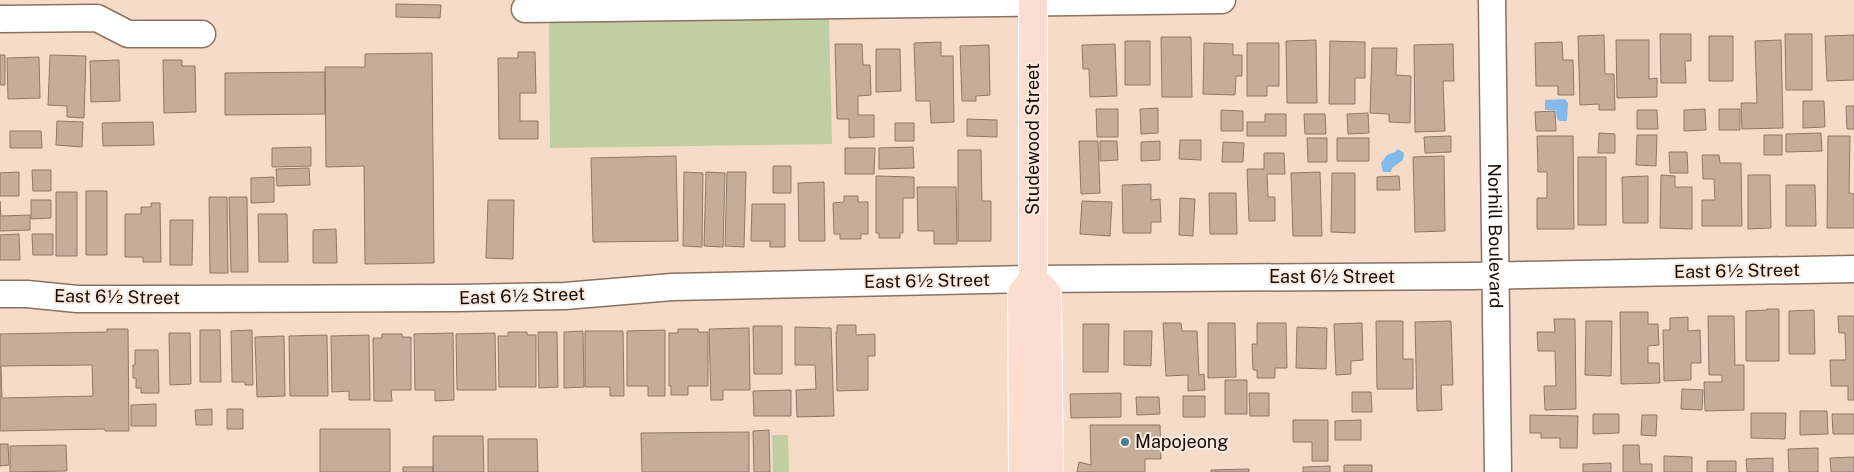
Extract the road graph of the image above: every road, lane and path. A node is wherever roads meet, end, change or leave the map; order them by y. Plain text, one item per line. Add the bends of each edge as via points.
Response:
1 (1222, 0) edge
2 (1492, 0) edge
3 (1033, 1) edge
4 (525, 9) dead end
5 (0, 18) edge
6 (202, 34) dead end
7 (1854, 269) edge
8 (1495, 276) junction
9 (1034, 279) junction
10 (0, 294) edge
11 (1023, 472) edge
12 (1049, 472) edge
13 (1498, 472) edge

1 - 3 street
2 - 8 street, Norhill Boulevard
3 - 4 street
3 - 9 main road, Studewood Street
5 - 6 street via 97,18 128,34
7 - 8 street, East 6½ Street
8 - 9 street, East 6½ Street
8 - 13 street, Norhill Boulevard
9 - 10 street, East 6½ Street via 672,287 565,296 467,298 77,299
9 - 11 main road via 1022,294
9 - 12 main road via 1047,293

